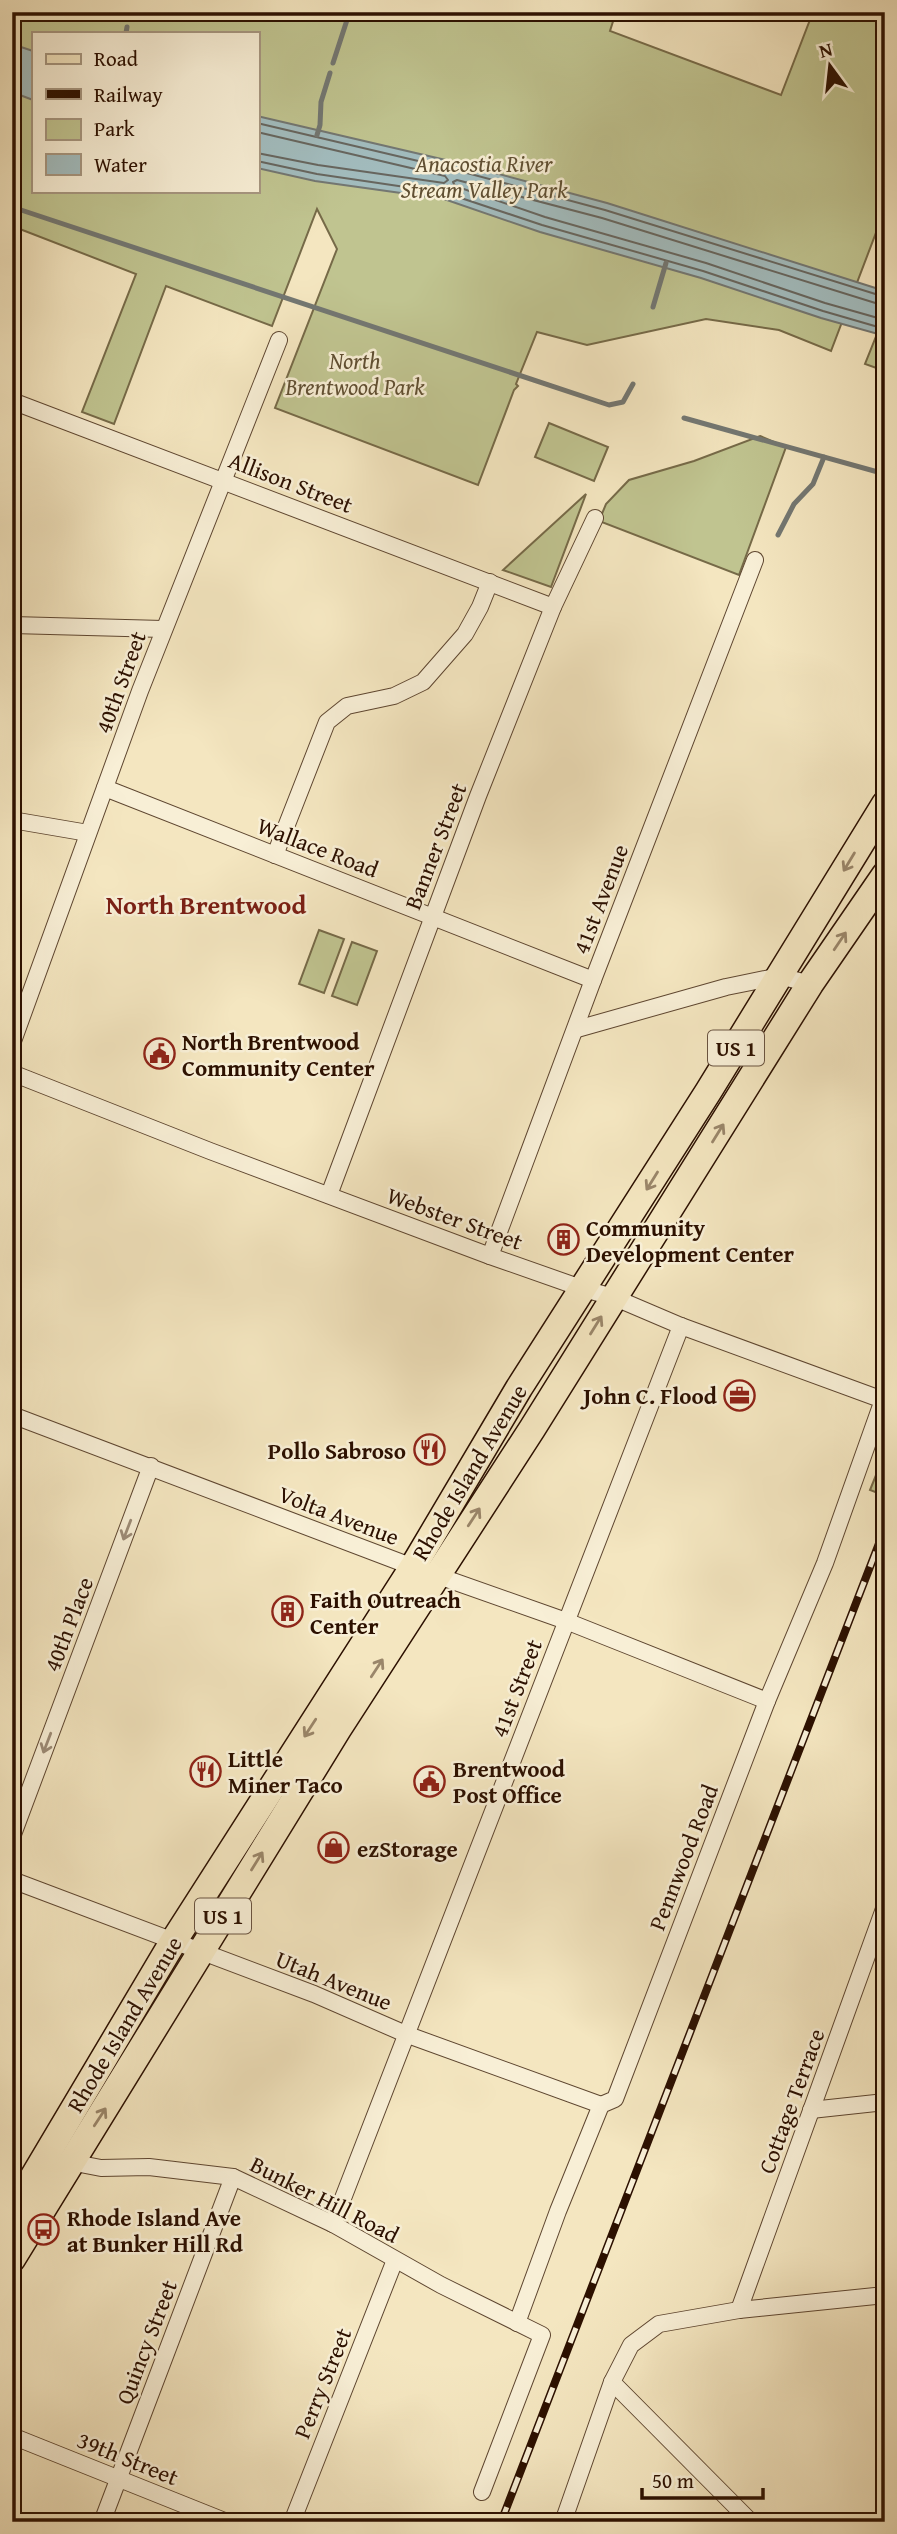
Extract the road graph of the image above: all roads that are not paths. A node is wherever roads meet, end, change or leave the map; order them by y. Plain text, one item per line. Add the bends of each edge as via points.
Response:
1 (279, 340) dead end
2 (12, 401) edge
3 (224, 481) junction
4 (595, 518) dead end
5 (755, 560) dead end
6 (490, 582) junction
7 (553, 607) junction
8 (12, 625) edge
9 (163, 629) junction
10 (105, 788) junction
11 (885, 804) edge
12 (12, 820) edge
13 (88, 833) junction
14 (275, 855) junction
15 (885, 875) edge
16 (432, 916) junction
17 (780, 976) junction
18 (593, 979) junction
19 (810, 984) junction
20 (577, 1029) junction
21 (12, 1044) edge
22 (12, 1073) edge
23 (329, 1195) junction
24 (491, 1256) junction
25 (583, 1289) junction
26 (613, 1297) junction
27 (681, 1326) junction
28 (883, 1401) edge
29 (12, 1415) edge
30 (151, 1466) junction
31 (425, 1571) junction
32 (566, 1621) junction
33 (766, 1701) junction
34 (12, 1837) edge
35 (12, 1880) edge
36 (885, 1906) edge
37 (173, 1942) junction
38 (201, 1952) junction
39 (408, 2035) junction
40 (885, 2102) edge
41 (601, 2105) junction
42 (811, 2110) junction
43 (70, 2162) junction
44 (233, 2177) junction
45 (22, 2182) edge
46 (12, 2213) edge
47 (333, 2224) junction
48 (12, 2259) edge
49 (395, 2260) junction
50 (882, 2299) edge
51 (739, 2311) junction
52 (517, 2323) junction
53 (612, 2382) junction
54 (12, 2436) edge
55 (119, 2479) junction
56 (482, 2492) dead end
57 (102, 2522) edge
58 (227, 2522) edge
59 (292, 2522) edge
60 (563, 2522) edge
61 (751, 2522) edge

1 - 3 street, 40th Street
2 - 3 street, Allison Street
3 - 6 street, Allison Street
3 - 9 street, 40th Street
4 - 7 street, Banner Street
5 - 18 street, 41st Avenue
6 - 7 street, Allison Street
6 - 14 street via 465,635 423,682 394,696 347,706 327,722
7 - 16 street, Banner Street
8 - 9 street
9 - 10 street, 40th Street
10 - 13 street, 40th Street
10 - 14 street, Wallace Road
11 -> 17 main road, Rhode Island Avenue / US 1
12 - 13 street
13 - 21 street, 40th Street
14 - 16 street, Wallace Road
19 -> 15 main road, Rhode Island Avenue / US 1
16 - 18 street, Wallace Road
16 - 23 street, Banner Street
17 - 19 street
17 - 20 street
17 -> 25 main road, Rhode Island Avenue / US 1
18 - 20 street, 41st Avenue
26 -> 19 main road, Rhode Island Avenue / US 1
20 - 24 street, 41st Avenue
22 - 23 street, Webster Street
23 - 24 street, Webster Street
24 - 25 street, Webster Street
25 - 26 street, Webster Street
25 - 31 main road, Rhode Island Avenue / US 1 via 519,1388
26 - 27 street, Webster Street
31 -> 26 main road, Rhode Island Avenue / US 1 via 532,1429
27 - 28 street, Webster Street
27 - 32 street, 41st Street
28 - 33 street, Pennwood Road via 825,1563
29 - 30 street, Volta Avenue
30 - 31 street, Volta Avenue
30 -> 34 street, 40th Place
31 - 32 street, Volta Avenue
31 -> 37 main road, Rhode Island Avenue / US 1
38 -> 31 main road, Rhode Island Avenue / US 1
32 - 33 street, Volta Avenue
32 - 39 street, 41st Street
33 - 41 street, Pennwood Road via 615,2099
35 - 37 street, Utah Avenue
36 - 42 street, Cottage Terrace
37 - 38 street, Utah Avenue
37 - 45 main road, Rhode Island Avenue / US 1
38 - 39 street, Utah Avenue
43 -> 38 main road, Rhode Island Avenue / US 1
39 - 41 street, Utah Avenue
39 - 47 street, 41st Street
40 - 42 street
41 - 52 street, Pennwood Road
42 - 51 street, Cottage Terrace
43 - 44 street, Bunker Hill Road
43 - 48 main road, Rhode Island Avenue / US 1
44 - 47 street, Bunker Hill Road
44 - 55 street, Quincy Street
45 - 46 main road, Rhode Island Avenue / US 1
47 - 49 street, Bunker Hill Road
49 - 52 street, Bunker Hill Road
49 - 59 street, Perry Street
50 - 51 street
51 - 53 street via 659,2324 631,2345
52 - 56 street, Bunker Hill Road via 542,2335
53 - 60 street
53 - 61 street
54 - 55 street, 39th Street
55 - 57 street, Quincy Street
55 - 58 street, 39th Street

